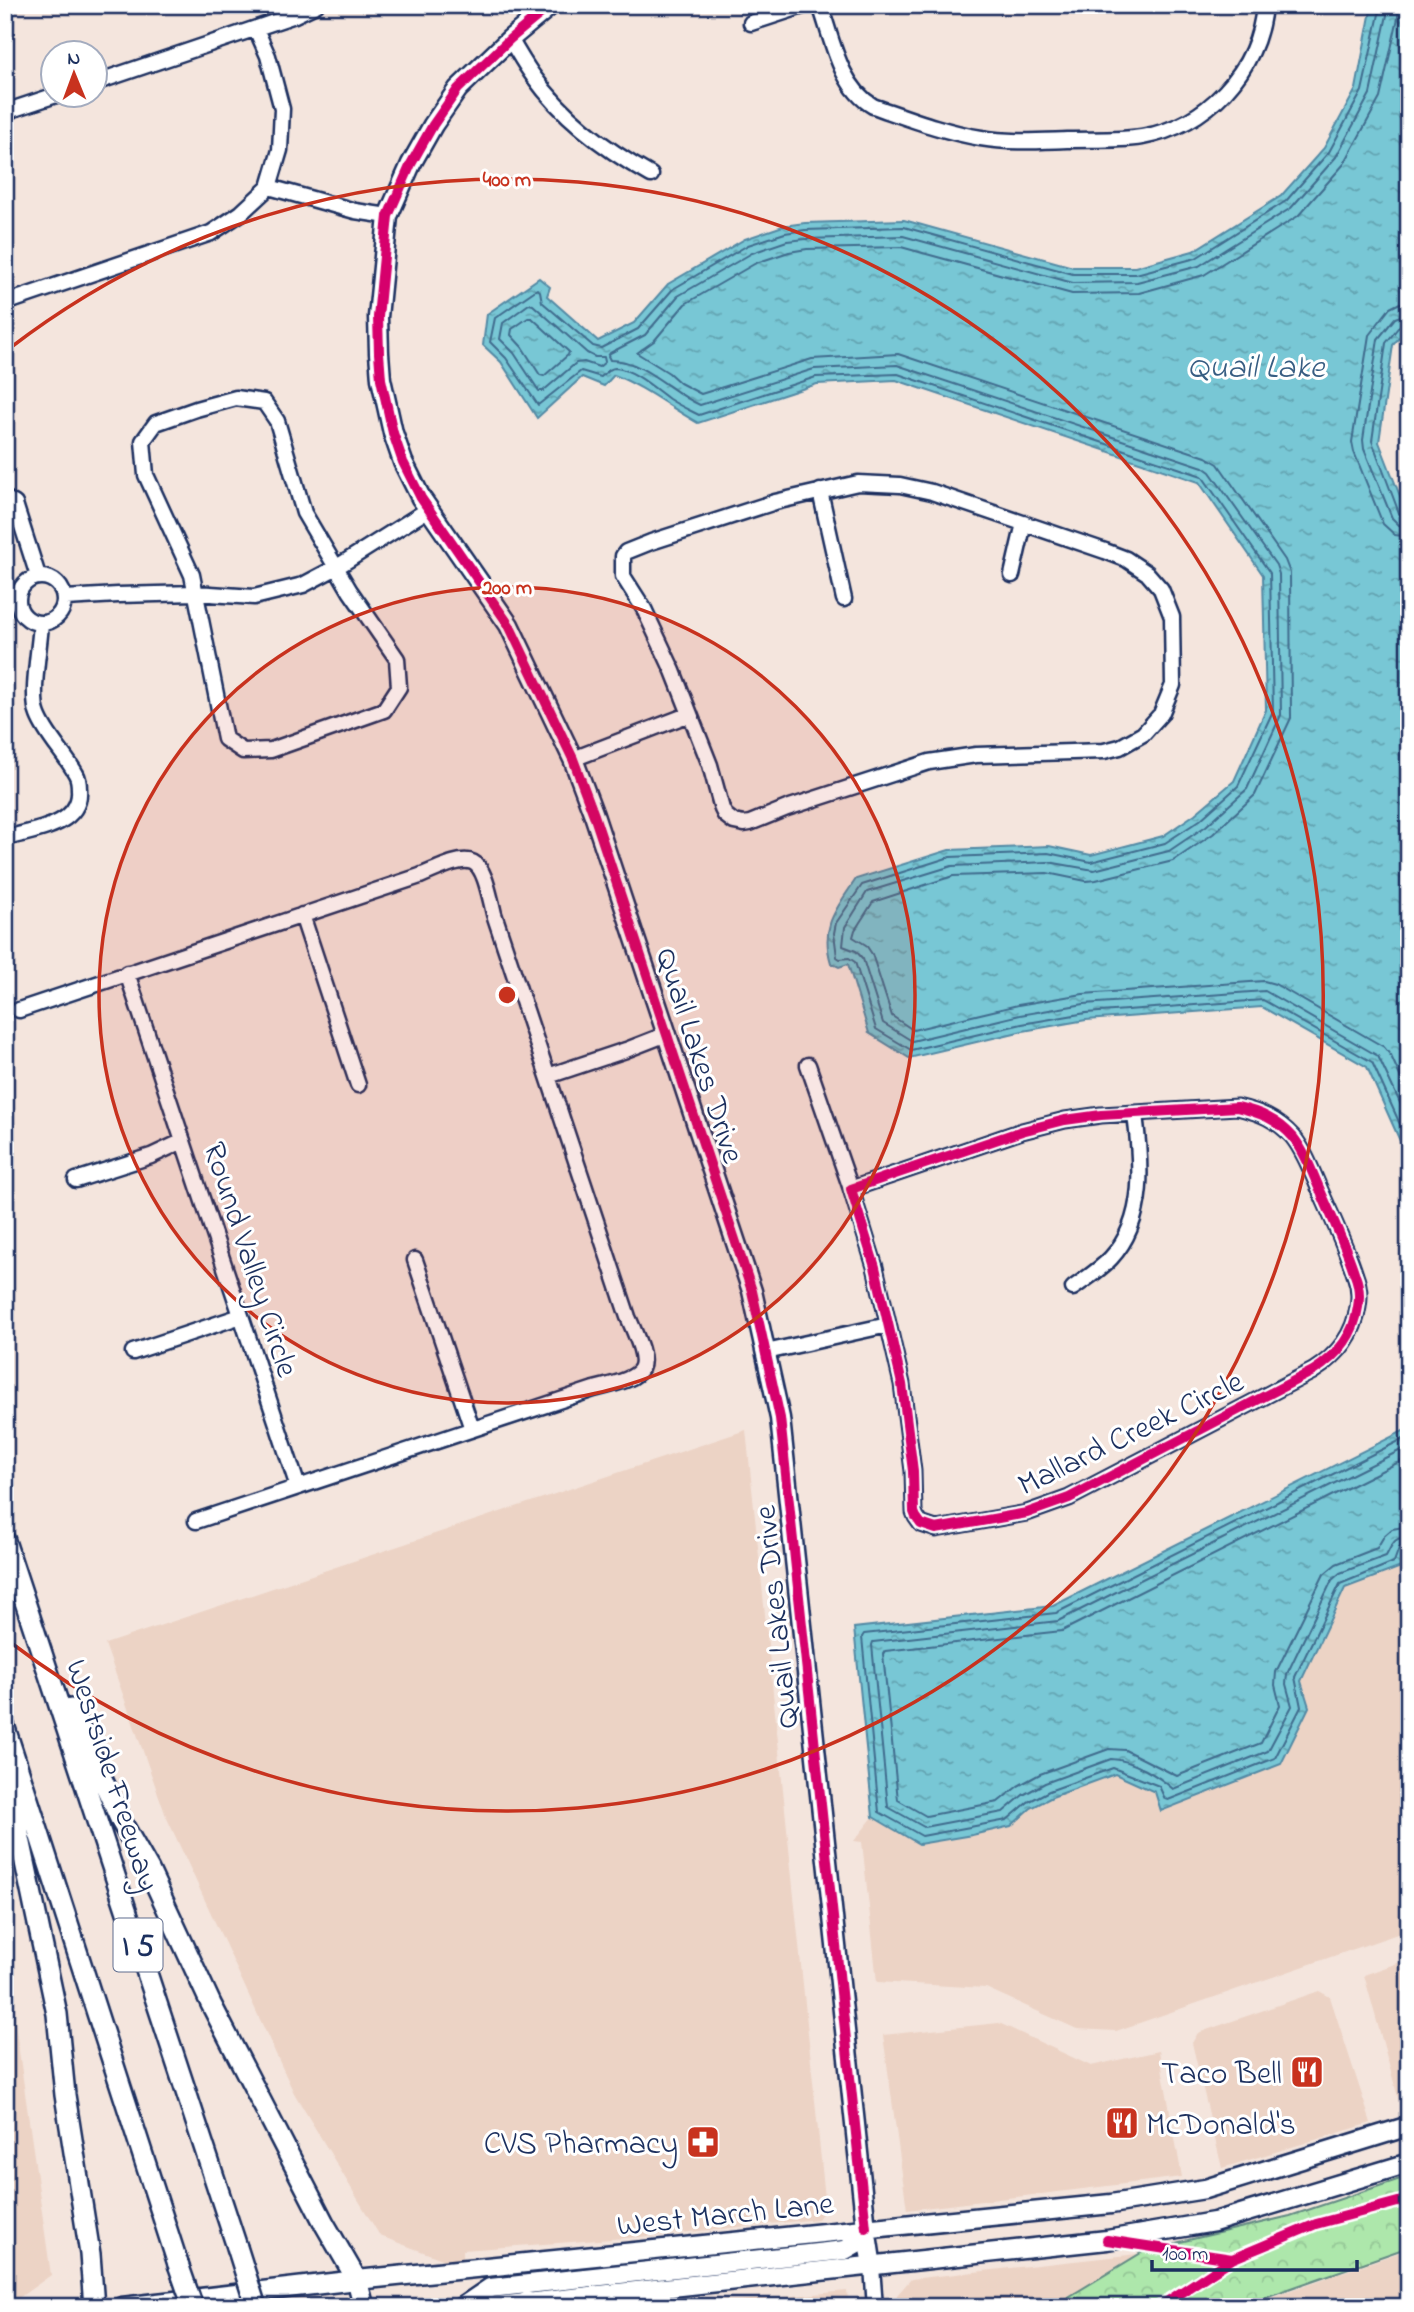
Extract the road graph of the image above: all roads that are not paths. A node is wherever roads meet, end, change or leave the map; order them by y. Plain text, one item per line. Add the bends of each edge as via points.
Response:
1 (316, 5) edge
2 (551, 5) edge
3 (806, 5) edge
4 (820, 5) edge
5 (1264, 5) edge
6 (751, 23) dead end
7 (256, 29) junction
8 (510, 39) junction
9 (108, 78) edge
10 (38, 101) edge
11 (5, 112) edge
12 (651, 175) dead end
13 (269, 187) junction
14 (388, 216) junction
15 (5, 303) edge
16 (820, 491) junction
17 (5, 498) edge
18 (429, 509) junction
19 (1024, 523) junction
20 (337, 567) junction
21 (1012, 575) dead end
22 (38, 576) junction
23 (196, 593) junction
24 (65, 598) junction
25 (844, 599) dead end
26 (40, 623) junction
27 (690, 714) junction
28 (573, 759) junction
29 (5, 838) edge
30 (302, 915) junction
31 (127, 973) junction
32 (19, 1010) dead end
33 (667, 1034) junction
34 (808, 1065) dead end
35 (548, 1076) junction
36 (358, 1085) dead end
37 (1135, 1114) junction
38 (183, 1141) junction
39 (76, 1180) dead end
40 (851, 1189) junction
41 (415, 1260) dead end
42 (1073, 1288) dead end
43 (241, 1316) junction
44 (888, 1325) junction
45 (133, 1352) dead end
46 (766, 1352) junction
47 (472, 1429) junction
48 (298, 1487) junction
49 (196, 1521) dead end
50 (5, 1541) edge
51 (39, 1642) junction
52 (5, 1728) edge
53 (13, 1752) junction
54 (1409, 2126) edge
55 (1409, 2163) edge
56 (866, 2228) junction
57 (872, 2267) junction
58 (357, 2280) junction
59 (524, 2304) edge
60 (94, 2307) edge
61 (122, 2307) edge
62 (193, 2307) edge
63 (256, 2307) edge
64 (364, 2307) edge
65 (462, 2307) edge
66 (488, 2307) edge
67 (875, 2307) edge

1 - 7 street
2 - 8 main road, Quail Lakes Drive
3 - 6 street
4 - 5 street via 850,86 864,101 969,135 1022,141 1142,137 1199,114 1220,98 1242,70 1257,37
7 - 9 street
7 - 13 street via 282,109 279,150
8 - 12 street via 534,77 571,119
8 - 14 main road, Quail Lakes Drive via 458,89 433,125
10 - 11 street
13 - 14 street
13 - 15 street via 211,233
14 - 18 main road, Quail Lakes Drive via 378,317 382,379 403,462
16 - 19 street via 858,483 900,485
16 - 25 street
16 - 27 street via 651,542 623,556 623,576 644,609
17 - 22 street via 15,504
18 - 20 street
18 - 28 main road, Quail Lakes Drive via 509,625
19 - 21 street
19 - 27 street via 1126,559 1147,573 1165,597 1172,617 1172,685 1161,714 1132,742 1104,751 976,754 929,762 744,824 734,822 722,809
20 - 23 street via 303,585 254,597
20 - 23 street via 304,513 277,421 264,402 236,398 156,423 143,441 146,475
20 - 23 street via 397,659 399,687 384,710 271,750 243,751 225,739
22 - 24 street via 53,579
22 - 26 street via 25,583 18,597 21,612
23 - 24 street
24 - 26 street via 61,613
26 - 29 street via 37,713 78,776 80,796 74,811 60,823
27 - 28 street
28 - 33 main road, Quail Lakes Drive
30 - 31 street
30 - 35 street via 460,860 474,863 486,879
30 - 36 street
31 - 32 street
31 - 38 street, Round Valley Circle
33 - 35 street
33 - 46 main road, Quail Lakes Drive via 751,1291
34 - 40 street, Mallard Creek Circle
35 - 47 street via 643,1359 640,1370 628,1380
37 - 40 street, Mallard Creek Circle via 1065,1120 1022,1131
37 - 42 street via 1140,1180 1132,1222 1111,1258
37 - 44 street, Mallard Creek Circle via 1237,1107 1266,1115 1291,1135 1328,1208 1358,1286 1352,1331 1337,1353 1313,1371 1069,1498 1027,1513 936,1529 921,1524 914,1512 906,1414
38 - 39 street
38 - 43 street, Round Valley Circle
40 - 44 street, Mallard Creek Circle
41 - 47 street
43 - 45 street
43 - 48 street, Round Valley Circle
44 - 46 street
46 - 56 main road, Quail Lakes Drive via 785,1455
47 - 48 street
48 - 49 street
50 - 51 highway, Westside Freeway / I 5
51 - 58 highway via 211,2004
51 - 63 highway, Westside Freeway / I 5, bridge
52 - 53 highway, I 5
53 - 60 highway via 11,1796 57,2014
53 - 62 highway, I 5, bridge
54 - 56 main road, West March Lane via 1205,2189 1111,2204
55 - 57 main road via 1214,2222 1107,2240
56 - 57 main road, Quail Lakes Drive
56 - 58 main road, West March Lane
56 - 65 main road via 845,2250 490,2288
57 - 59 main road
57 - 67 street
58 - 61 main road, West March Lane
58 - 64 highway
59 - 66 main road

